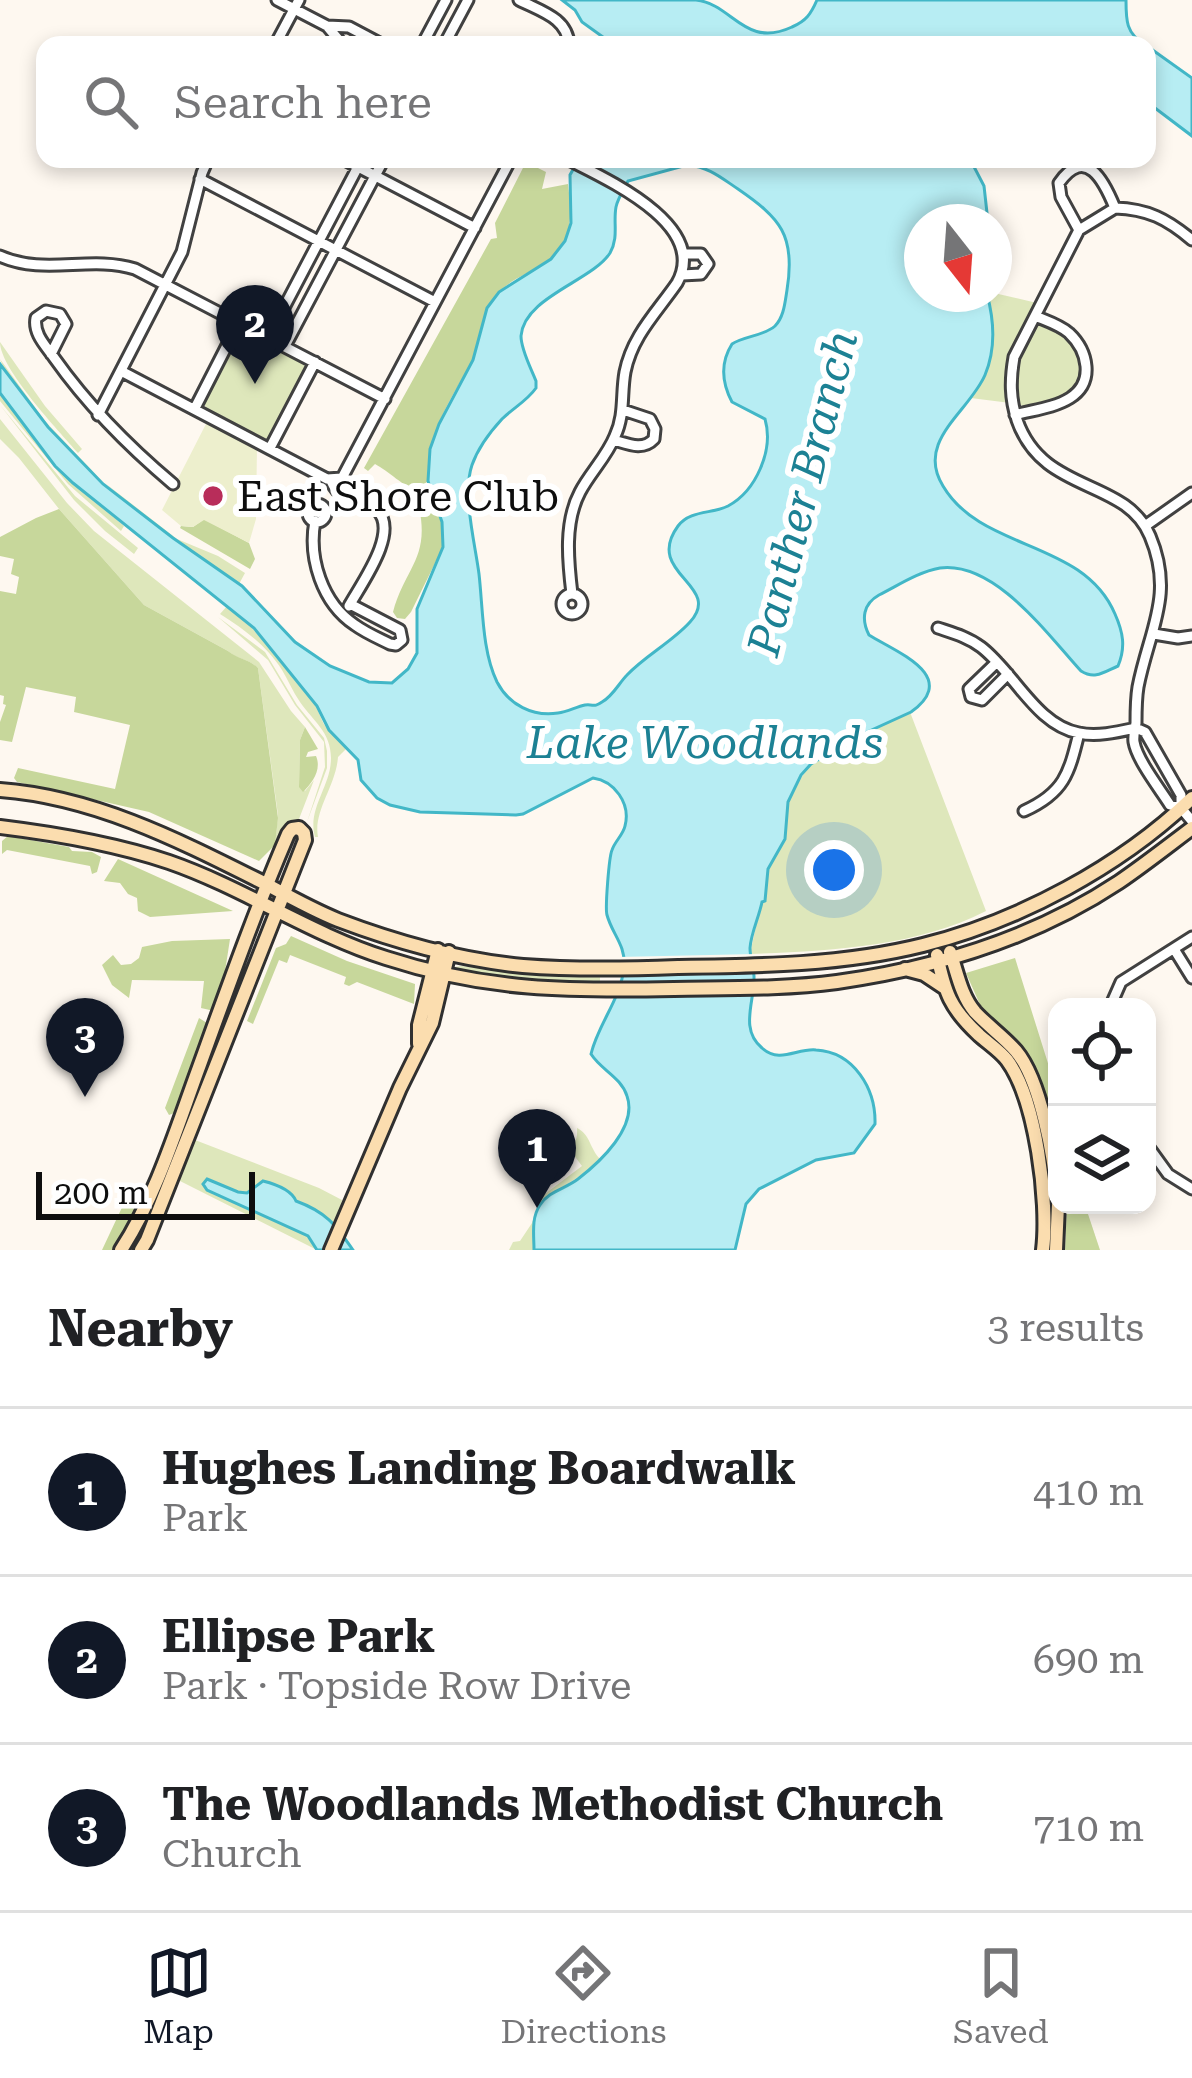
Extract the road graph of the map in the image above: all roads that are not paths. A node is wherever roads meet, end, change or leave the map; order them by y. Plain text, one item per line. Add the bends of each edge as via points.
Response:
1 (278, 0) edge
2 (446, 0) edge
3 (468, 0) edge
4 (519, 0) edge
5 (297, 4) edge
6 (327, 26) junction
7 (279, 36) edge
8 (335, 36) edge
9 (366, 36) edge
10 (427, 36) edge
11 (449, 36) edge
12 (569, 36) edge
13 (204, 168) edge
14 (357, 168) edge
15 (366, 168) edge
16 (379, 168) edge
17 (506, 168) edge
18 (581, 168) edge
19 (1076, 168) edge
20 (1090, 168) edge
21 (375, 176) junction
22 (200, 179) junction
23 (1115, 208) junction
24 (475, 228) junction
25 (1078, 230) junction
26 (1192, 240) edge
27 (319, 241) junction
28 (336, 250) junction
29 (683, 254) junction
30 (0, 256) edge
31 (682, 275) junction
32 (166, 283) junction
33 (435, 302) junction
34 (1035, 316) junction
35 (239, 322) junction
36 (268, 338) junction
37 (285, 346) junction
38 (51, 354) junction
39 (315, 362) junction
40 (121, 370) junction
41 (385, 399) junction
42 (195, 408) junction
43 (623, 410) junction
44 (98, 415) junction
45 (1015, 415) junction
46 (614, 440) junction
47 (270, 448) junction
48 (336, 480) junction
49 (173, 484) dead end
50 (1192, 494) edge
51 (315, 521) dead end
52 (1145, 526) junction
53 (572, 594) dead end
54 (350, 604) junction
55 (344, 616) junction
56 (938, 628) dead end
57 (1154, 634) junction
58 (1192, 636) edge
59 (997, 662) junction
60 (1008, 674) junction
61 (1136, 728) junction
62 (1078, 734) junction
63 (0, 790) edge
64 (1186, 803) edge
65 (1024, 811) dead end
66 (1192, 825) edge
67 (0, 827) edge
68 (280, 852) junction
69 (297, 859) junction
70 (266, 885) junction
71 (283, 893) junction
72 (260, 904) junction
73 (276, 911) junction
74 (1192, 937) edge
75 (940, 940) junction
76 (1174, 949) junction
77 (444, 951) junction
78 (945, 959) junction
79 (903, 969) junction
80 (437, 973) junction
81 (1192, 978) edge
82 (946, 988) junction
83 (1114, 998) edge
84 (1029, 1094) junction
85 (1156, 1157) edge
86 (1047, 1164) edge
87 (1192, 1189) edge
88 (1058, 1214) edge
89 (121, 1250) edge
90 (141, 1250) edge
91 (331, 1250) edge
92 (1043, 1250) edge
93 (1057, 1250) edge

1 - 5 street
2 - 10 street
3 - 11 street
4 - 12 street
5 - 6 street
5 - 7 street
6 - 8 street
6 - 9 street
13 - 22 street
14 - 27 street
15 - 21 street
16 - 21 street
17 - 24 street
18 - 29 street via 643,201
19 - 25 street via 1059,183
20 - 23 street
21 - 24 street
21 - 28 street
22 - 27 street
22 - 32 street
23 - 25 street
23 - 26 street via 1150,212
24 - 33 street
25 - 34 street
27 - 28 street
27 - 36 street
28 - 33 street
28 - 37 street
29 - 31 street
29 - 31 street via 701,254 708,264 701,274
30 - 32 street via 37,266 116,264
31 - 43 street via 631,350
32 - 35 street
32 - 40 street
33 - 41 street
34 - 45 street via 1014,357
34 - 45 street via 1076,341 1086,378 1061,403
35 - 36 street
35 - 42 street
36 - 37 street
37 - 39 street
38 - 38 street via 66,324 49,311 34,326
38 - 44 street
39 - 41 street
39 - 47 street
40 - 42 street
40 - 44 street
41 - 48 street
42 - 47 street
43 - 46 street
43 - 46 street via 650,419 654,439 646,446
44 - 49 street
45 - 52 street via 1039,459
46 - 53 street via 575,502
47 - 48 street
48 - 54 street via 385,524
50 - 52 street
51 - 55 street via 316,567
52 - 57 street via 1162,578
54 - 55 street
54 - 55 street via 398,628 402,640 390,644
56 - 59 street
57 - 58 street
57 - 61 street
59 - 60 street
59 - 60 street via 969,689 971,697 982,700
60 - 62 street via 1045,714
61 - 62 street
61 - 64 street via 1134,742 1170,806
62 - 65 street via 1059,788
63 - 70 main road via 120,815
64 - 66 street
64 - 75 main road via 1069,885
66 - 78 main road via 1080,905
67 - 72 main road via 172,863
68 - 69 main road
68 - 69 main road via 299,828 305,838
68 - 70 main road
69 - 71 main road
70 - 71 main road
70 - 72 main road
71 - 73 main road
71 - 77 main road via 336,919
72 - 73 main road
72 - 89 main road via 167,1152
73 - 80 main road
73 - 90 main road
74 - 76 street
75 - 77 main road via 767,965 599,969 521,966
75 - 78 main road
76 - 81 street
76 - 83 street via 1121,982
77 - 80 main road
78 - 79 main road
78 - 82 main road
78 - 84 main road via 974,1012 1018,1053
79 - 80 main road via 768,987 600,991
79 - 82 main road
80 - 91 main road via 418,1046
82 - 84 main road via 952,1006
84 - 86 main road
85 - 87 street
86 - 92 main road
88 - 93 main road

